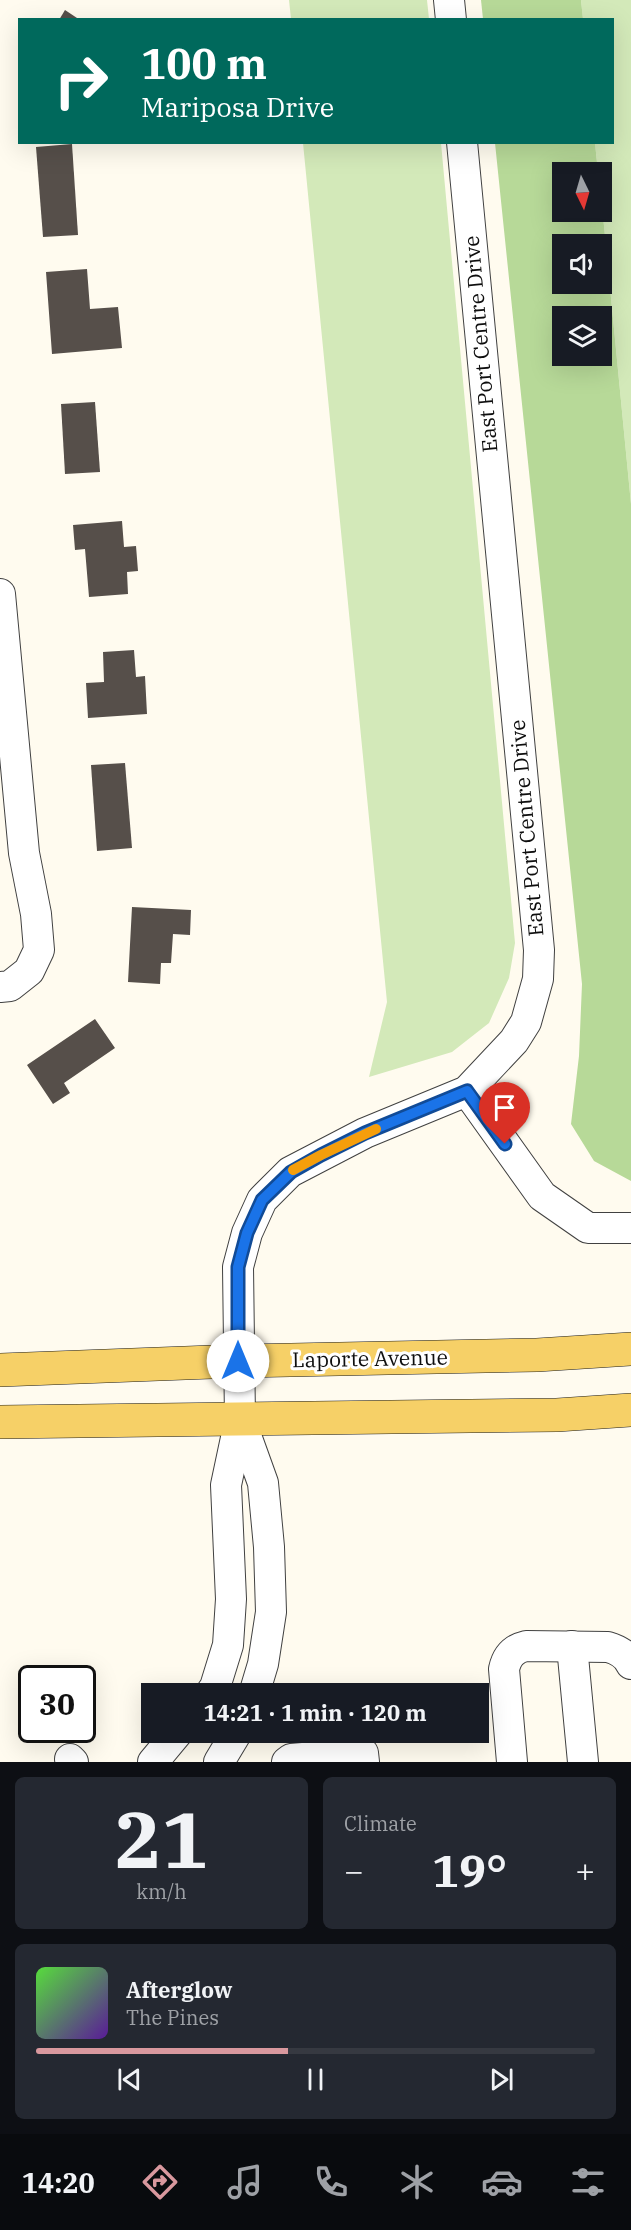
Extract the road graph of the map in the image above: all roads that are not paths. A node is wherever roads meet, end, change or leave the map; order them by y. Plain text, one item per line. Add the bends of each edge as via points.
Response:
1 (449, 0) edge
2 (451, 18) edge
3 (462, 144) edge
4 (0, 594) edge
5 (0, 987) edge
6 (467, 1091) junction
7 (631, 1228) edge
8 (631, 1349) edge
9 (238, 1361) junction
10 (0, 1370) edge
11 (631, 1410) edge
12 (240, 1419) junction
13 (0, 1422) edge
14 (572, 1646) junction
15 (631, 1664) edge
16 (216, 1683) edge
17 (257, 1683) edge
18 (230, 1743) edge
19 (172, 1744) edge
20 (153, 1762) edge
21 (219, 1762) edge
22 (287, 1762) edge
23 (364, 1762) edge
24 (512, 1762) edge
25 (583, 1762) edge

1 - 2 street
3 - 6 street, East Port Centre Drive via 539,950 538,979 526,1022 514,1041
4 - 5 street via 24,853 39,950 29,971 10,986
6 - 7 street via 542,1196 588,1228
6 - 9 street, East Port Centre Drive via 321,1155 291,1172 262,1200 238,1267
8 - 9 main road, Laporte Avenue via 537,1355
9 - 10 main road, Laporte Avenue
9 - 12 street, East Port Centre Drive
11 - 12 main road via 557,1415
12 - 13 main road
12 - 16 street via 226,1485 231,1599 228,1645
12 - 17 street via 263,1483 269,1547 271,1612
14 - 15 street via 619,1650
14 - 24 street via 517,1648 506,1661
14 - 25 street
18 - 21 street
19 - 20 street
22 - 23 street via 363,1753

